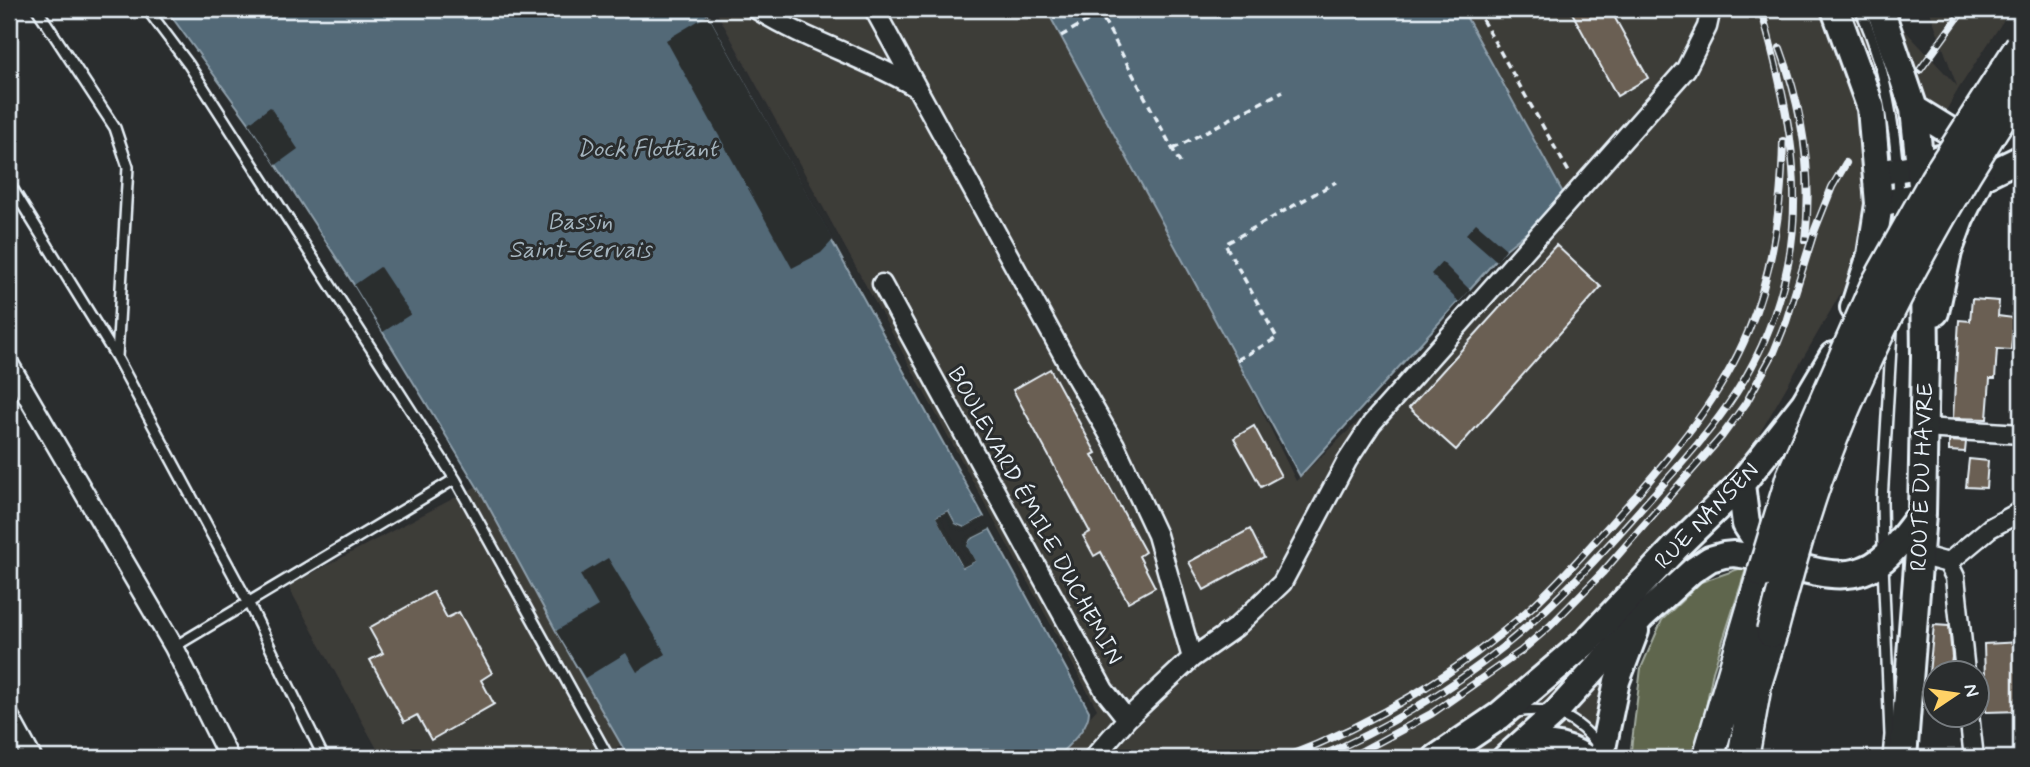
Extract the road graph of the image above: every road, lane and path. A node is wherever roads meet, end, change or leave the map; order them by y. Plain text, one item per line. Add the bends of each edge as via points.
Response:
1 (37, 9) edge
2 (147, 9) edge
3 (756, 9) edge
4 (874, 9) edge
5 (1476, 9) edge
6 (1711, 9) edge
7 (1835, 9) edge
8 (1860, 9) edge
9 (1880, 9) edge
10 (1099, 11) edge
11 (1061, 36) dead end
12 (2021, 47) edge
13 (2021, 86) edge
14 (917, 88) junction
15 (1283, 91) dead end
16 (1914, 110) junction
17 (2021, 118) edge
18 (1969, 143) junction
19 (1173, 149) junction
20 (2021, 158) edge
21 (1180, 163) dead end
22 (1898, 170) junction
23 (1980, 178) junction
24 (1336, 182) dead end
25 (9, 183) edge
26 (1580, 189) junction
27 (1900, 200) junction
28 (882, 284) dead end
29 (1925, 356) junction
30 (117, 358) junction
31 (1237, 360) dead end
32 (9, 364) edge
33 (1924, 428) junction
34 (2021, 433) edge
35 (455, 479) junction
36 (1741, 484) junction
37 (1922, 514) junction
38 (2021, 514) edge
39 (1675, 548) junction
40 (1919, 555) junction
41 (1883, 560) junction
42 (1948, 563) junction
43 (1766, 566) junction
44 (248, 602) junction
45 (1642, 617) junction
46 (1761, 639) junction
47 (174, 648) junction
48 (1192, 658) junction
49 (1963, 658) edge
50 (1556, 712) junction
51 (9, 716) edge
52 (1499, 716) junction
53 (1127, 719) junction
54 (1971, 728) edge
55 (1510, 753) edge
56 (1599, 757) edge
57 (32, 758) edge
58 (229, 758) edge
59 (324, 758) edge
60 (609, 758) edge
61 (1093, 758) edge
62 (1437, 758) edge
63 (1708, 758) edge
64 (1722, 758) edge
65 (1743, 758) edge
66 (1752, 758) edge
67 (1888, 758) edge
68 (1903, 758) edge
69 (1974, 758) edge

1 - 30 lane via 115,128 128,167
2 - 35 lane via 189,65
3 - 14 street via 803,36
4 - 14 street
5 - 26 path
6 - 26 street via 1686,69
7 - 22 main road
8 - 22 lane via 1889,104
9 - 16 main road
10 - 11 path
10 - 19 path
12 - 43 highway, bridge via 1935,180 1875,287 1792,476
13 - 46 highway, bridge via 1956,187 1871,349 1822,467
14 - 48 street via 1115,445 1157,535
15 - 19 path
16 - 18 main road
16 - 22 main road
17 - 18 main road
18 - 22 main road
19 - 21 path
20 - 23 main road
22 - 27 main road
22 - 27 main road
23 - 27 main road
23 - 29 main road via 1948,252
24 - 31 path via 1225,244 1277,338
25 - 30 lane
26 - 48 street via 1372,423 1282,583 1236,627
27 - 29 main road, ROUTE DU HAVRE
27 - 36 main road, RUE NANSEN via 1871,255 1833,355 1805,403
27 - 41 lane via 1882,500
28 - 53 street, BOULEVARD ÉMILE DUCHEMIN via 1104,690
29 - 33 main road, ROUTE DU HAVRE
30 - 44 lane
32 - 47 street
33 - 34 street
33 - 37 main road, ROUTE DU HAVRE
35 - 44 lane
35 - 60 lane
36 - 39 main road, RUE NANSEN
36 - 43 main road via 1746,524
37 - 40 main road, ROUTE DU HAVRE
37 - 41 main road
38 - 42 street via 1990,528
39 - 45 main road
39 - 52 main road, RUE NANSEN via 1586,642
40 - 42 street
40 - 68 main road, ROUTE DU HAVRE
41 - 43 main road via 1844,575
41 - 67 lane
42 - 49 street via 1955,577
43 - 45 main road, RUE NANSEN via 1734,554 1710,559
43 - 46 highway
44 - 47 lane
44 - 59 lane
45 - 50 main road, RUE NANSEN
45 - 56 main road via 1617,681
46 - 63 highway via 1713,737
46 - 64 highway
46 - 65 highway
46 - 66 highway via 1765,685
47 - 58 street
48 - 53 street
50 - 52 lane
50 - 55 main road, RUE NANSEN
50 - 56 lane via 1584,731
51 - 57 street
52 - 62 main road, RUE NANSEN
53 - 61 street
54 - 69 street
55 - 56 main road via 1543,743

